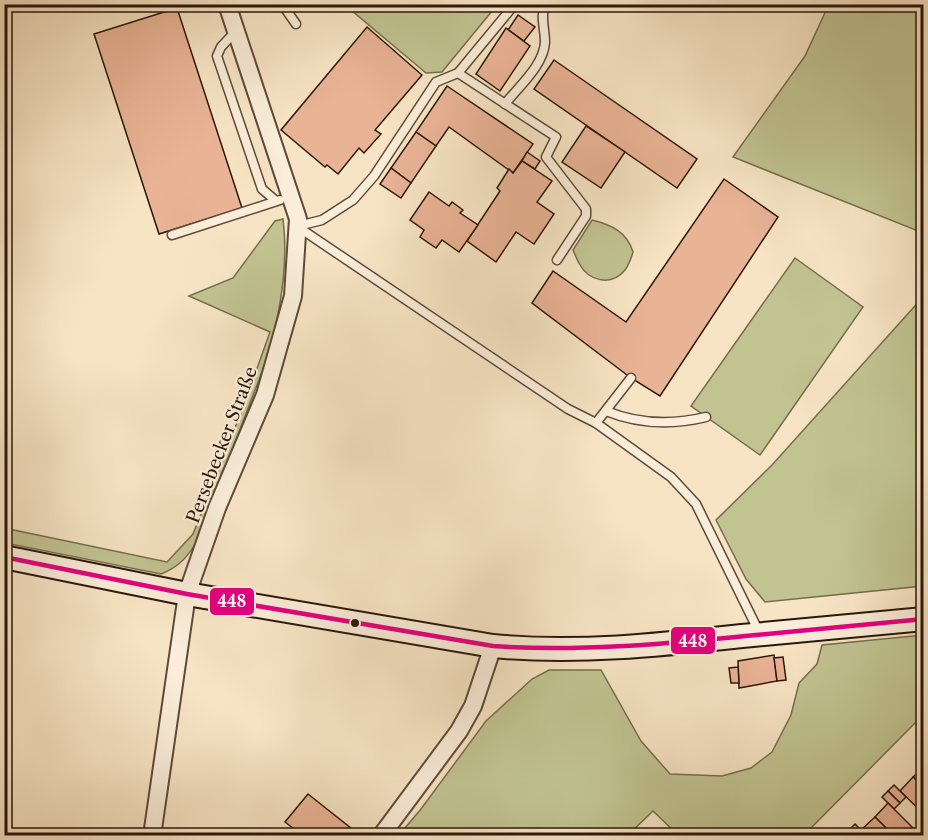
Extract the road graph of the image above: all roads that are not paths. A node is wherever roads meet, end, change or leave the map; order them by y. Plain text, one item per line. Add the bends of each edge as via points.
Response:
1 (227, 4) edge
2 (282, 4) edge
3 (515, 4) edge
4 (545, 4) edge
5 (296, 24) dead end
6 (236, 31) junction
7 (458, 73) junction
8 (505, 104) junction
9 (283, 199) junction
10 (298, 226) junction
11 (172, 235) dead end
12 (557, 261) dead end
13 (631, 378) dead end
14 (606, 411) junction
15 (706, 417) dead end
16 (596, 423) junction
17 (4, 557) edge
18 (187, 594) junction
19 (924, 619) edge
20 (760, 634) junction
21 (493, 646) junction
22 (152, 836) edge
23 (381, 836) edge

1 - 6 street, Persebecker Straße
2 - 5 lane
3 - 7 lane
4 - 8 lane via 542,58
6 - 9 street, Persebecker Straße
6 - 9 lane via 217,56 262,189
7 - 8 lane
7 - 10 lane via 436,82 374,176 353,200 322,220
8 - 12 lane via 556,137 546,157 586,209 586,216
9 - 10 street, Persebecker Straße via 298,219
9 - 11 lane
10 - 16 lane via 568,409
10 - 18 street, Persebecker Straße via 293,296 265,395 217,508
13 - 14 lane
14 - 15 lane via 655,422
14 - 16 lane
16 - 20 lane via 671,477 696,504
17 - 18 street
18 - 21 street
18 - 22 street, Persebecker Straße
19 - 20 street
20 - 21 street via 576,650
21 - 23 street via 473,706 459,731

